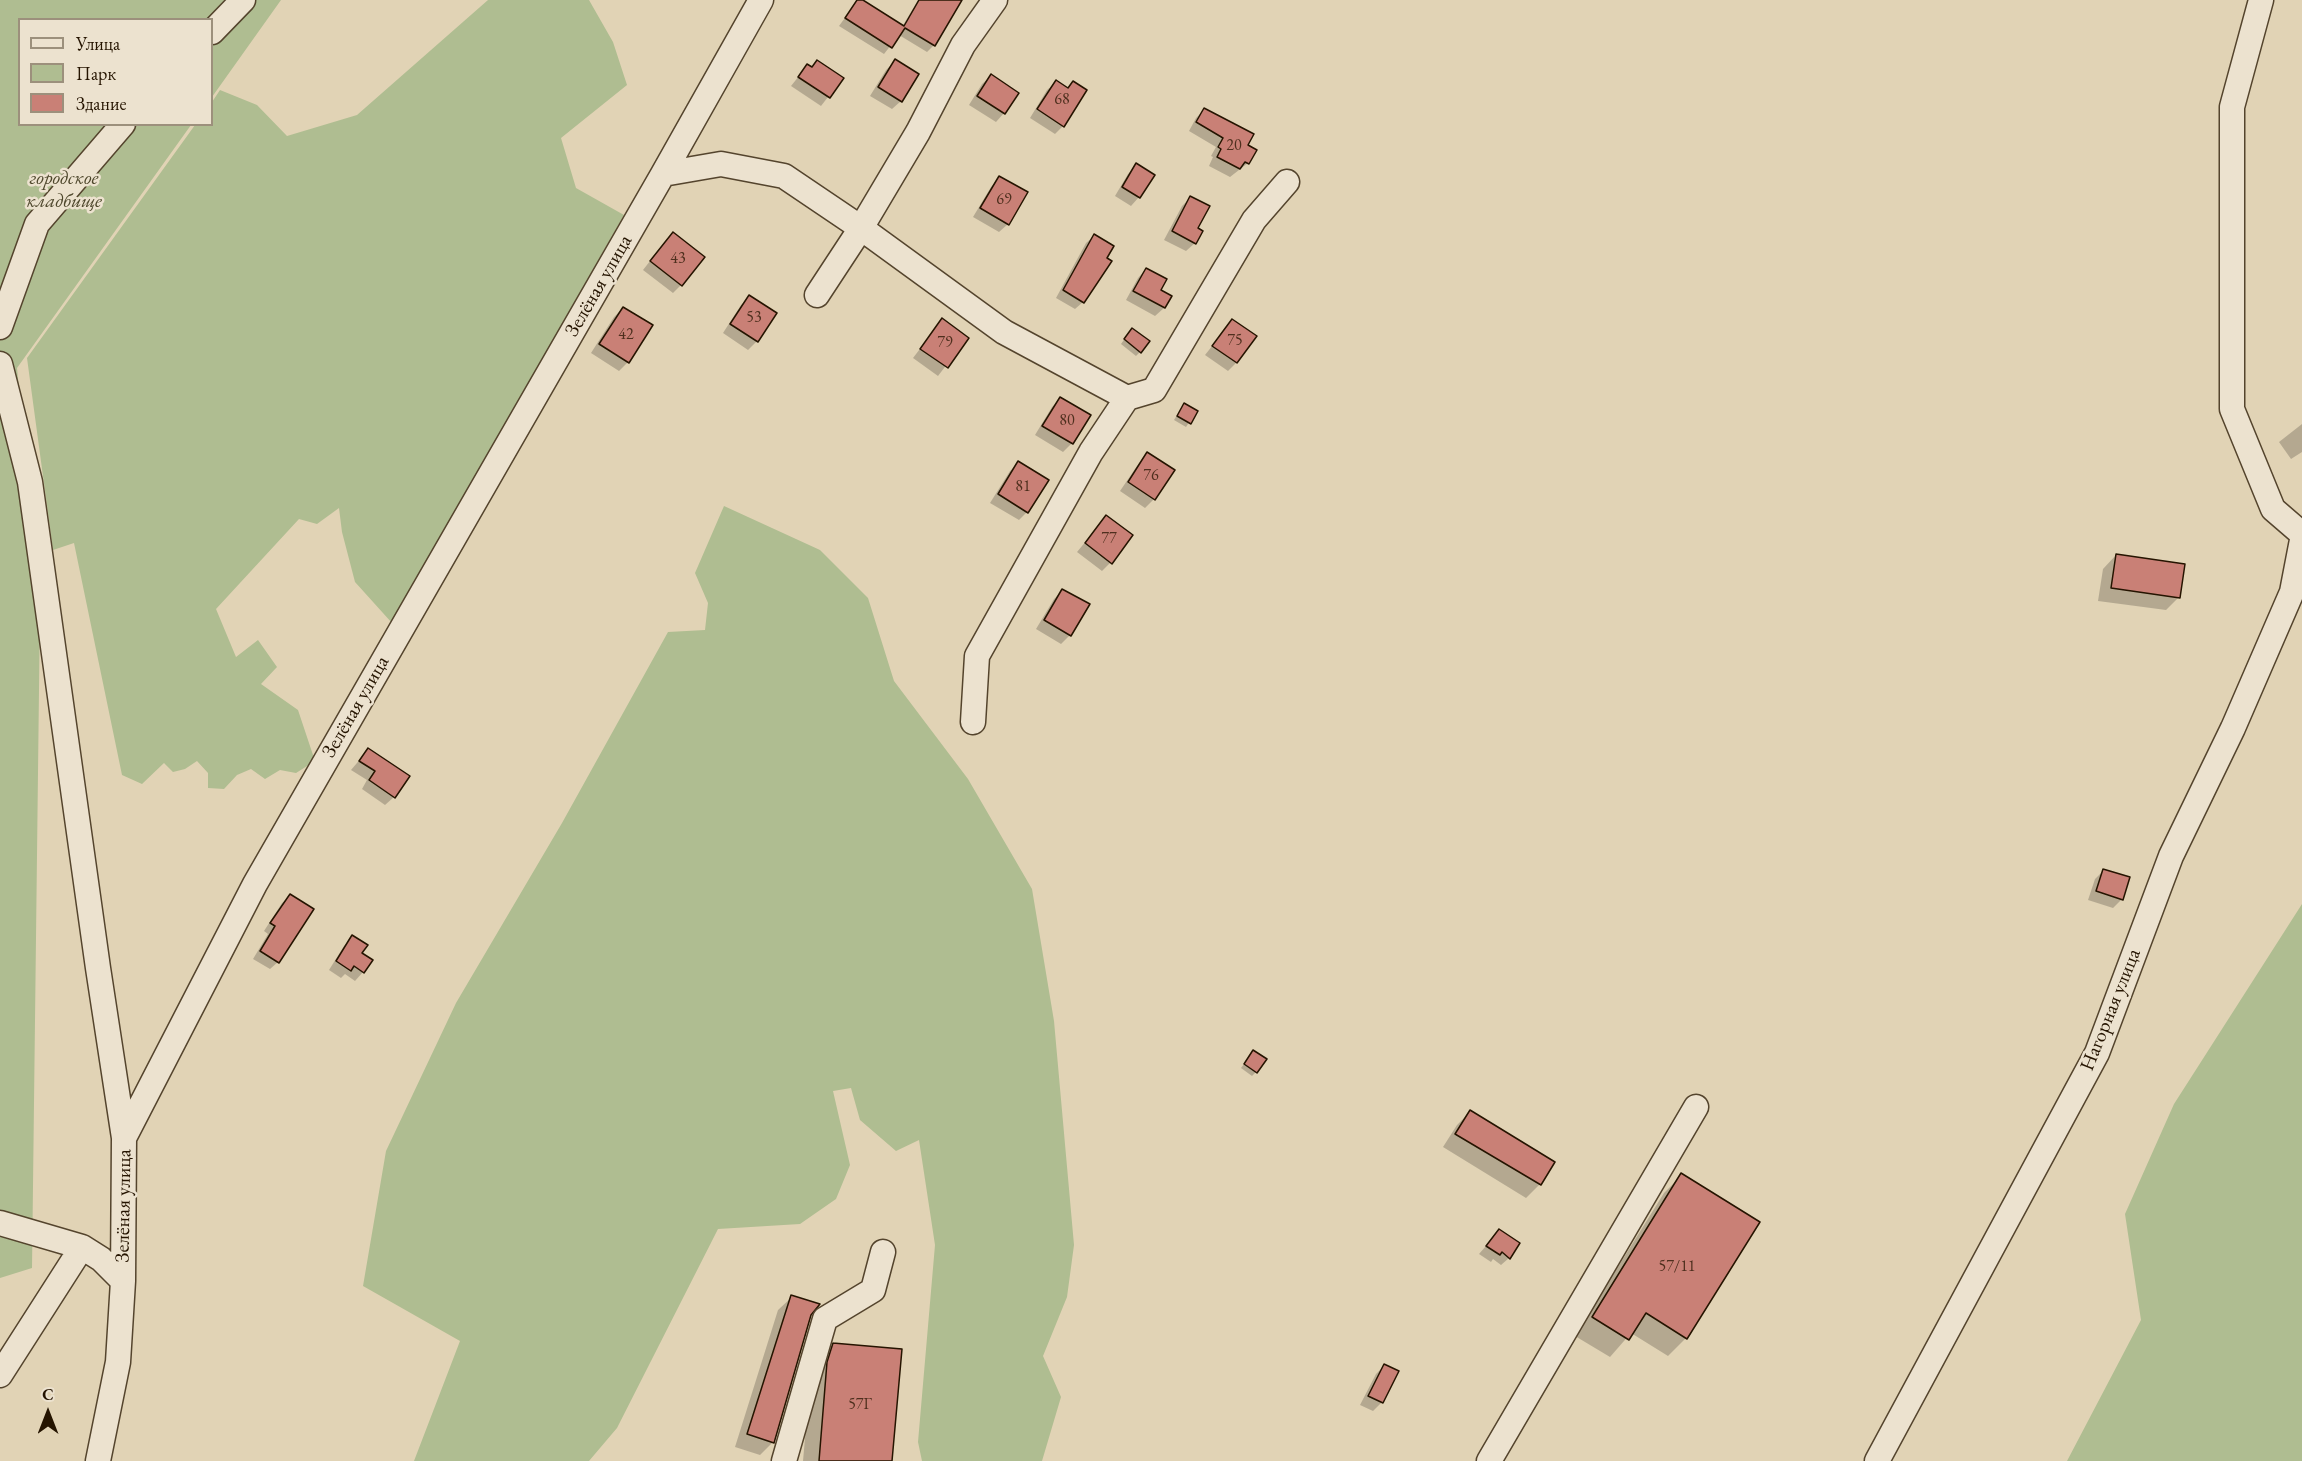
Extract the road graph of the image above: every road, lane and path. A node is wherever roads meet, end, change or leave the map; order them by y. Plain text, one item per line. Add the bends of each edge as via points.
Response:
1 (243, 0) edge
2 (761, 0) edge
3 (996, 0) edge
4 (2261, 0) edge
5 (213, 31) edge
6 (121, 126) edge
7 (663, 174) junction
8 (1287, 182) dead end
9 (861, 228) junction
10 (817, 295) dead end
11 (0, 327) edge
12 (0, 364) edge
13 (1127, 399) junction
14 (2302, 534) edge
15 (2302, 540) edge
16 (973, 722) dead end
17 (1696, 1107) dead end
18 (124, 1138) junction
19 (0, 1222) edge
20 (82, 1247) junction
21 (883, 1252) dead end
22 (123, 1281) junction
23 (0, 1375) edge
24 (98, 1461) edge
25 (784, 1461) edge
26 (1489, 1461) edge
27 (1877, 1461) edge

1 - 5 street
2 - 7 street, Зелёная улица
3 - 9 street via 963,45 918,132
4 - 14 street via 2232,107 2232,409 2273,509
6 - 11 street via 37,224
7 - 9 street via 721,164 784,176
7 - 18 street, Зелёная улица via 255,884
8 - 13 street via 1254,220 1154,390
9 - 10 street
9 - 13 street via 1004,332
12 - 18 street via 30,482
13 - 16 street via 1091,452 977,656
15 - 27 street, Нагорная улица via 2292,592 2233,728 2171,856 2097,1053
17 - 26 street
18 - 22 street, Зелёная улица
19 - 20 street
20 - 22 street
20 - 23 street
21 - 25 street via 873,1290 825,1319
22 - 24 street, Зелёная улица via 118,1362

